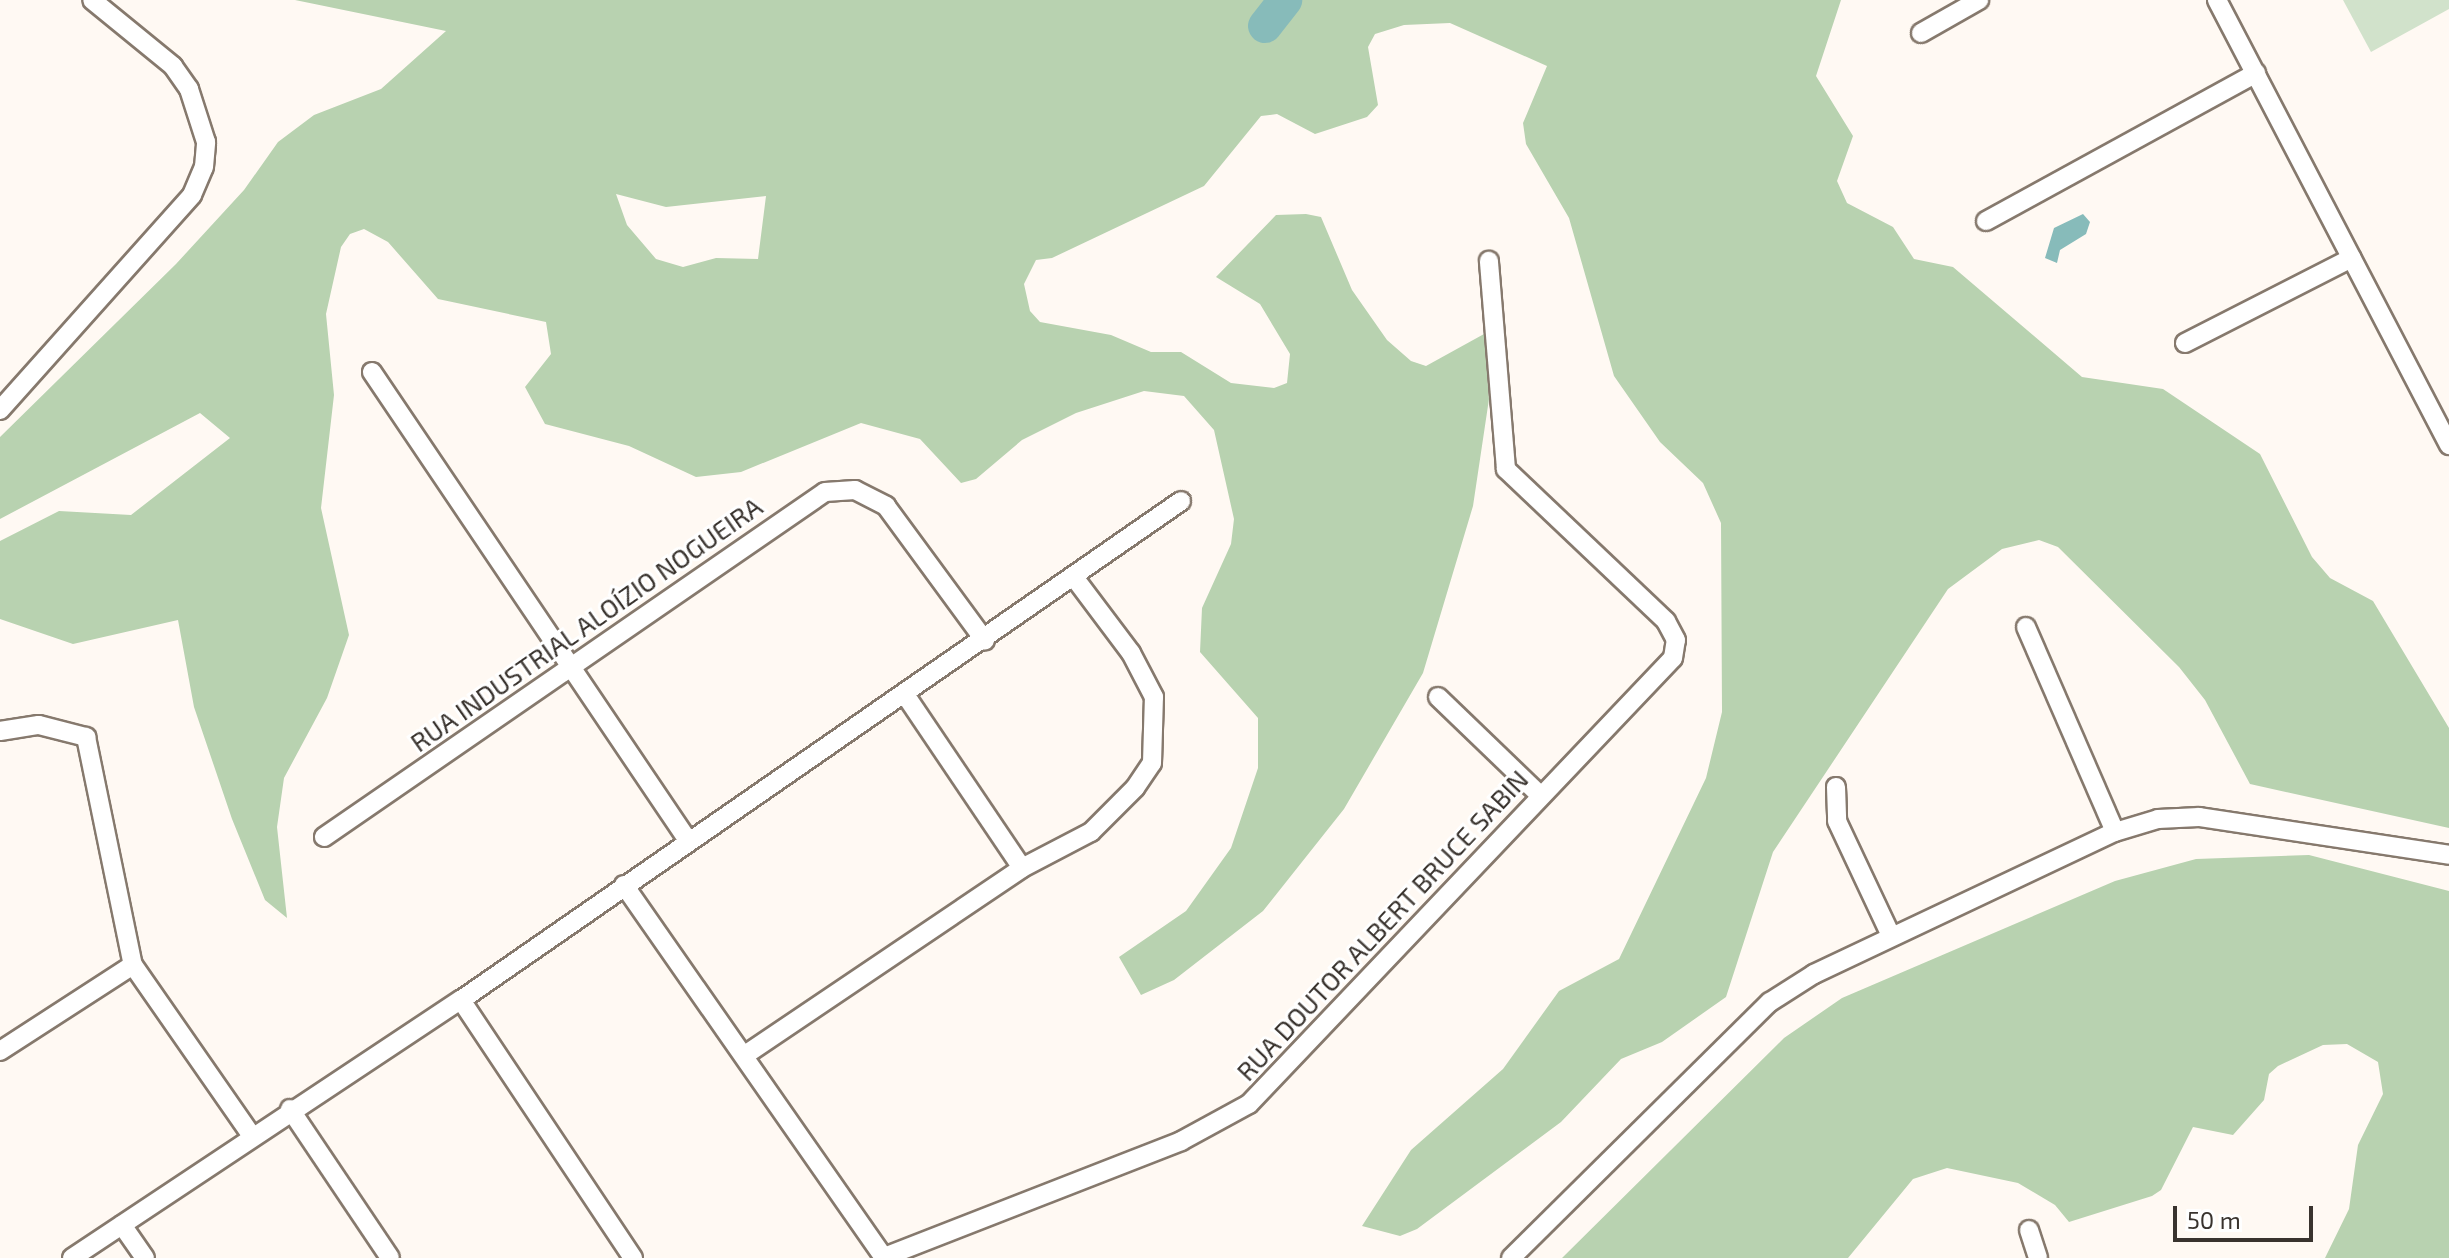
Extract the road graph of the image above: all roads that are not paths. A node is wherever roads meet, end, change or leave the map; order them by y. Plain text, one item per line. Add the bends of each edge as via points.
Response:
1 (92, 0) edge
2 (1979, 0) edge
3 (2217, 0) edge
4 (1921, 33) dead end
5 (2256, 73) junction
6 (1986, 221) dead end
7 (2352, 258) junction
8 (1489, 261) dead end
9 (2185, 343) dead end
10 (372, 372) dead end
11 (0, 410) edge
12 (2449, 445) edge
13 (1181, 501) dead end
14 (1074, 577) junction
15 (2026, 627) dead end
16 (985, 641) junction
17 (571, 664) junction
18 (906, 696) junction
19 (1438, 697) dead end
20 (0, 731) edge
21 (1836, 787) dead end
22 (1540, 795) junction
23 (2115, 832) junction
24 (324, 837) dead end
25 (687, 839) junction
26 (2449, 855) edge
27 (1022, 868) junction
28 (624, 885) junction
29 (1891, 936) junction
30 (133, 965) junction
31 (461, 1000) junction
32 (0, 1051) edge
33 (745, 1055) junction
34 (290, 1109) junction
35 (251, 1135) junction
36 (122, 1225) junction
37 (2029, 1230) dead end
38 (72, 1258) edge
39 (145, 1258) edge
40 (390, 1258) edge
41 (633, 1258) edge
42 (884, 1258) edge
43 (1511, 1258) edge
44 (2038, 1258) edge

1 - 11 street via 173,66 189,89 206,142 204,167 192,195
2 - 4 street
3 - 5 street
5 - 6 street
5 - 7 street
7 - 9 street
7 - 12 street
8 - 22 street, RUA DOUTOR ALBERT BRUCE SABIN via 1506,469 1666,621 1676,650 1664,670
10 - 17 street
13 - 14 street
14 - 16 street
14 - 27 street via 1131,653 1154,697 1152,763 1091,832
15 - 23 street
16 - 17 street, RUA INDUSTRIAL ALOÍZIO NOGUEIRA via 886,506 855,490 817,495
16 - 18 street
17 - 24 street, RUA INDUSTRIAL ALOÍZIO NOGUEIRA
17 - 25 street
18 - 25 street
18 - 27 street
19 - 22 street
20 - 30 street via 42,725 75,730 90,746
21 - 29 street via 1837,821
22 - 42 street, RUA DOUTOR ALBERT BRUCE SABIN via 1249,1104 1181,1141
23 - 26 street via 2158,819 2199,817
23 - 29 street
25 - 28 street
27 - 33 street
28 - 31 street
28 - 33 street
29 - 43 street via 1770,1002
30 - 32 street
30 - 35 street
31 - 34 street
31 - 41 street
33 - 42 street
34 - 35 street
34 - 40 street
35 - 36 street
36 - 38 street
36 - 39 street
37 - 44 street

